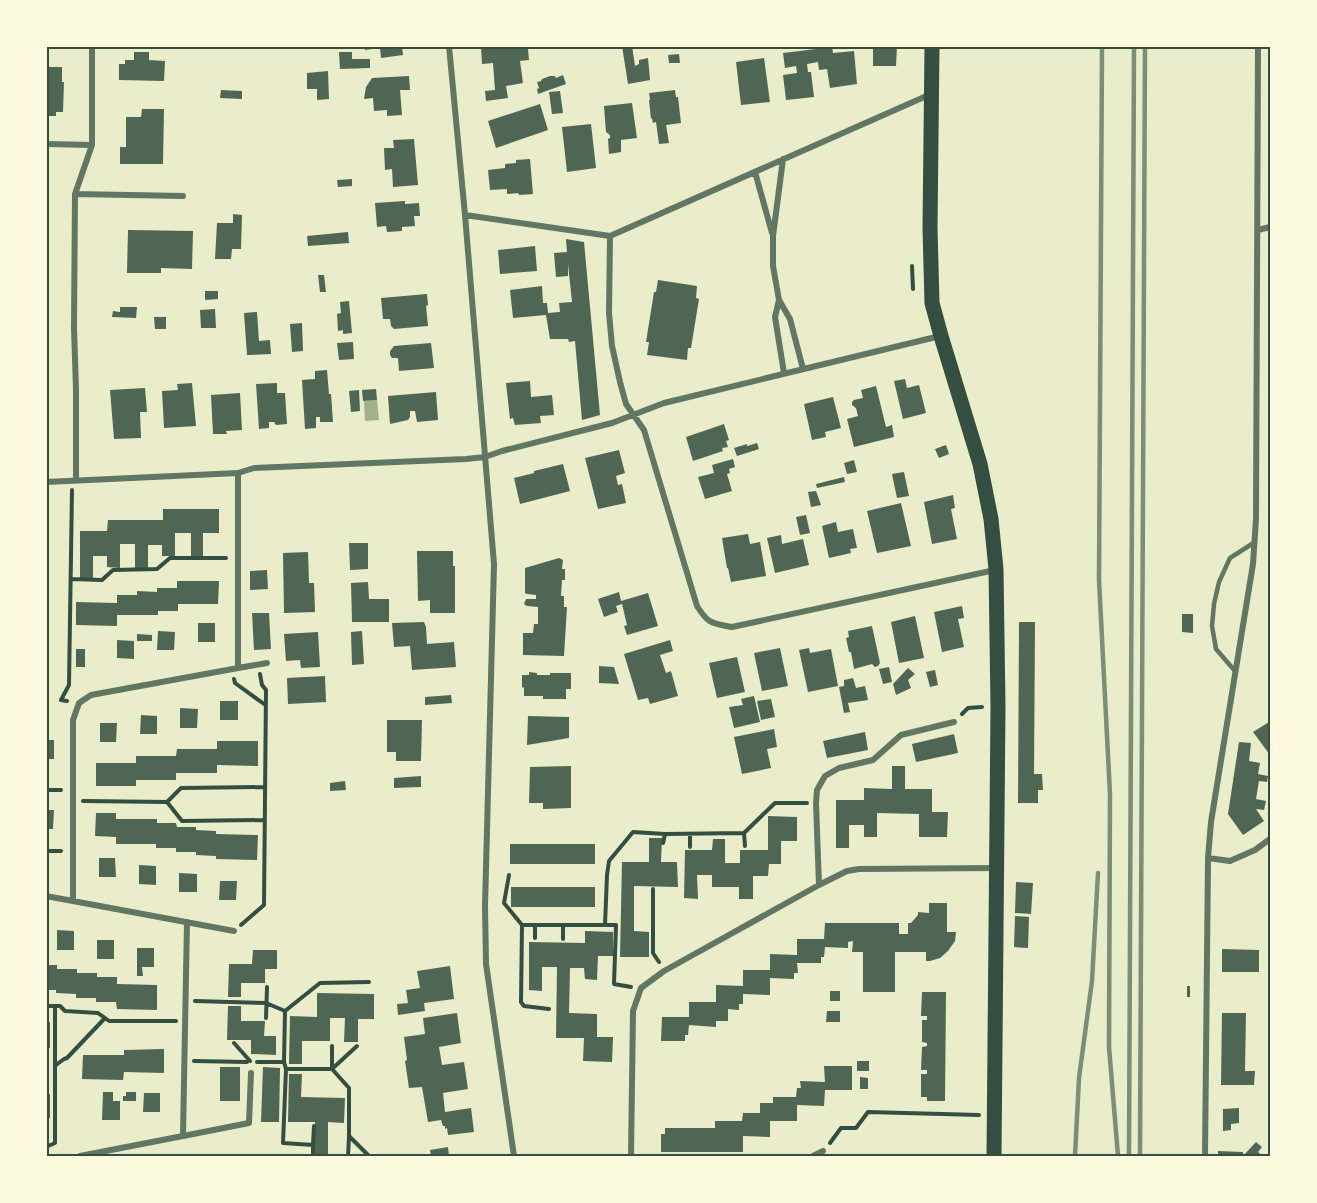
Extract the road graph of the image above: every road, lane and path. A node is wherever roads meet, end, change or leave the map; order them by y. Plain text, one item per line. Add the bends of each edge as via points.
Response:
1 (92, 46) edge
2 (449, 46) edge
3 (932, 46) edge
4 (1258, 46) edge
5 (932, 94) junction
6 (46, 144) edge
7 (92, 145) junction
8 (783, 159) junction
9 (755, 172) junction
10 (75, 194) junction
11 (183, 196) dead end
12 (465, 215) junction
13 (1270, 227) edge
14 (1258, 230) junction
15 (610, 236) junction
16 (772, 236) junction
17 (912, 258) dead end
18 (913, 291) dead end
19 (779, 300) junction
20 (941, 336) junction
21 (803, 369) junction
22 (784, 373) junction
23 (633, 416) junction
24 (485, 457) junction
25 (238, 473) junction
26 (74, 480) junction
27 (46, 482) edge
28 (1255, 542) junction
29 (239, 558) junction
30 (996, 569) junction
31 (71, 579) junction
32 (267, 663) dead end
33 (258, 664) junction
34 (235, 669) junction
35 (1235, 671) junction
36 (79, 702) junction
37 (265, 704) junction
38 (980, 707) junction
39 (998, 707) junction
40 (980, 718) dead end
41 (954, 722) joint
42 (266, 787) junction
43 (73, 801) junction
44 (167, 802) junction
45 (816, 803) junction
46 (265, 820) junction
47 (744, 833) junction
48 (665, 834) junction
49 (690, 834) junction
50 (1270, 839) edge
51 (663, 843) dead end
52 (690, 846) dead end
53 (745, 846) dead end
54 (1208, 858) junction
55 (996, 868) junction
56 (509, 875) dead end
57 (819, 885) junction
58 (653, 889) dead end
59 (46, 896) edge
60 (74, 902) junction
61 (187, 922) junction
62 (522, 925) junction
63 (535, 925) junction
64 (563, 925) junction
65 (605, 925) junction
66 (234, 931) joint
67 (535, 938) dead end
68 (563, 939) dead end
69 (664, 971) junction
70 (369, 982) dead end
71 (267, 987) dead end
72 (640, 988) junction
73 (186, 1001) junction
74 (266, 1003) junction
75 (46, 1006) edge
76 (55, 1006) junction
77 (549, 1009) dead end
78 (285, 1011) junction
79 (105, 1018) junction
80 (266, 1018) dead end
81 (185, 1021) junction
82 (234, 1043) dead end
83 (332, 1046) dead end
84 (357, 1046) dead end
85 (185, 1061) junction
86 (251, 1062) junction
87 (284, 1062) junction
88 (55, 1065) junction
89 (286, 1069) junction
90 (332, 1069) junction
91 (251, 1073) dead end
92 (987, 1115) junction
93 (979, 1125) dead end
94 (314, 1126) dead end
95 (183, 1136) junction
96 (349, 1136) junction
97 (313, 1145) junction
98 (46, 1147) edge
99 (823, 1151) joint
100 (80, 1156) edge
101 (313, 1156) edge
102 (348, 1156) edge
103 (369, 1156) edge
104 (514, 1156) edge
105 (631, 1156) edge
106 (813, 1156) edge
107 (994, 1156) edge
108 (1205, 1156) edge

1 - 7 street
2 - 12 street
3 - 5 main road
4 - 14 street
5 - 8 street
5 - 20 main road via 930,270 932,303
6 - 7 street
7 - 10 street
8 - 9 street
8 - 16 street
9 - 15 street
9 - 16 street
10 - 11 street
10 - 26 street
12 - 15 street
12 - 24 street
13 - 14 street
14 - 28 street
15 - 23 street via 608,293 612,346 626,404
16 - 19 street
17 - 18 path
19 - 21 street via 790,319
19 - 22 street via 775,317
20 - 21 street
20 - 30 main road via 980,464
21 - 22 street
22 - 23 street via 664,403
23 - 24 street
23 - 30 street via 644,430 697,606 711,623 732,627
24 - 25 street via 254,468
24 - 104 street via 494,564 486,964
25 - 26 street
25 - 29 street
26 - 27 street
26 - 31 path
28 - 35 street
28 - 35 lane via 1230,558 1214,604 1216,649
29 - 31 path via 170,558 157,570 113,570 102,580
29 - 34 street
30 - 39 main road
31 - 36 path via 69,685 62,700
32 - 33 street
33 - 34 street
33 - 37 path via 266,690
34 - 36 street via 92,695
34 - 37 path via 235,683
35 - 54 street
36 - 43 street via 73,720
37 - 42 path
38 - 39 path
38 - 40 path
38 - 41 path via 968,708
39 - 55 main road
41 - 45 street via 901,735 873,760 839,768 825,776 817,790
42 - 44 path via 181,788
42 - 46 path
43 - 44 path
43 - 60 street
44 - 46 path via 182,821
45 - 47 path via 775,803
45 - 57 street
46 - 66 path via 264,905
47 - 49 path
47 - 53 path
48 - 49 path
48 - 51 path
48 - 65 path via 633,832 609,861
49 - 52 path
50 - 54 street via 1230,861
54 - 108 street
55 - 57 street via 859,868
55 - 92 main road
56 - 62 path via 504,903
57 - 69 street
58 - 69 path via 653,953
59 - 60 street
60 - 61 street
61 - 66 street
61 - 73 street
62 - 63 path
62 - 77 path via 521,1002 524,1006
63 - 64 path
63 - 67 path
64 - 65 path
64 - 68 path
65 - 72 path via 616,925 614,984
69 - 72 street
70 - 78 path via 320,982
71 - 74 path
72 - 105 street via 633,1011
73 - 74 path
73 - 81 street
74 - 78 path
74 - 80 path
75 - 76 path
76 - 79 path via 65,1011 98,1013
76 - 88 path
78 - 87 path
79 - 81 path via 109,1022
79 - 88 path via 67,1058
81 - 85 street
82 - 86 path
83 - 90 path
84 - 90 path
85 - 86 path
85 - 95 street
86 - 87 path
87 - 89 path
88 - 98 path via 55,1143
89 - 90 path
89 - 97 path via 283,1143
90 - 96 path via 349,1088
91 - 95 street via 249,1122
92 - 93 path
92 - 99 path via 868,1112 856,1128 841,1128
92 - 107 main road
94 - 97 path
95 - 100 street
96 - 102 path
96 - 103 path
97 - 101 path
99 - 106 street

